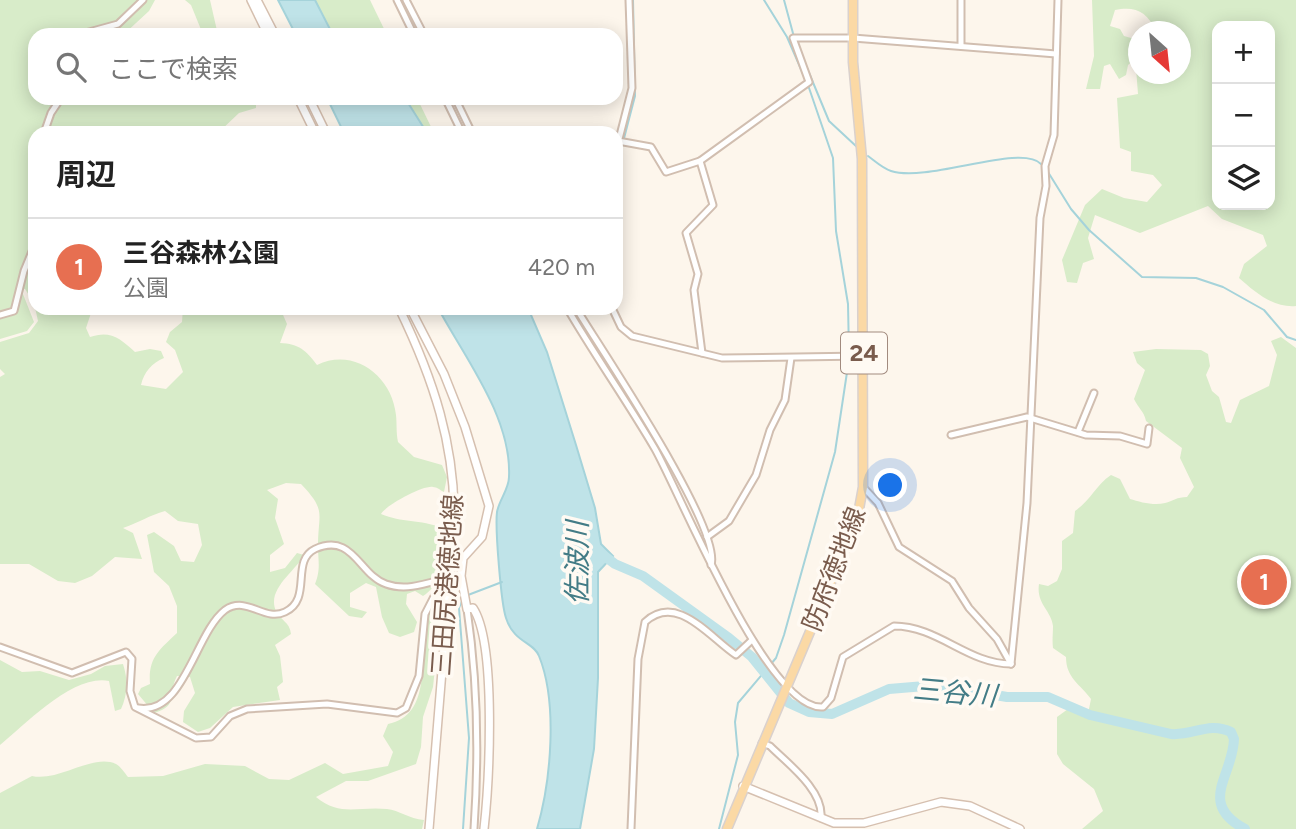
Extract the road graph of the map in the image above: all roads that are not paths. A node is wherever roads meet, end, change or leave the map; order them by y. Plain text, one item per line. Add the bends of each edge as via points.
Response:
1 (143, 0) edge
2 (251, 0) edge
3 (257, 0) edge
4 (397, 0) edge
5 (407, 0) edge
6 (629, 0) edge
7 (853, 0) edge
8 (961, 0) edge
9 (1058, 0) edge
10 (101, 28) edge
11 (265, 28) edge
12 (271, 28) edge
13 (411, 28) edge
14 (421, 28) edge
15 (853, 38) junction
16 (961, 46) junction
17 (1056, 54) junction
18 (56, 105) edge
19 (301, 105) edge
20 (312, 105) edge
21 (448, 105) edge
22 (458, 105) edge
23 (46, 126) edge
24 (312, 126) edge
25 (323, 126) edge
26 (459, 126) edge
27 (469, 126) edge
28 (623, 128) edge
29 (623, 142) edge
30 (700, 161) junction
31 (28, 261) edge
32 (0, 315) edge
33 (402, 315) edge
34 (414, 315) edge
35 (571, 315) edge
36 (580, 315) edge
37 (616, 315) edge
38 (702, 353) junction
39 (864, 356) junction
40 (791, 358) junction
41 (1094, 393) dead end
42 (1031, 418) junction
43 (1149, 428) dead end
44 (1078, 432) junction
45 (951, 435) dead end
46 (863, 487) junction
47 (707, 537) junction
48 (711, 565) junction
49 (446, 578) junction
50 (464, 588) junction
51 (447, 590) junction
52 (467, 607) junction
53 (752, 640) junction
54 (0, 648) edge
55 (1011, 664) junction
56 (786, 689) junction
57 (135, 707) junction
58 (762, 743) junction
59 (743, 786) junction
60 (821, 818) junction
61 (851, 827) edge
62 (429, 829) edge
63 (474, 829) edge
64 (484, 829) edge
65 (631, 829) edge
66 (727, 829) edge
67 (1020, 829) edge

1 - 10 street via 118,23
2 - 11 main road
3 - 12 main road
4 - 13 street
5 - 14 street
6 - 28 street via 632,88
7 - 15 main road, 防府徳地線 / 24
8 - 16 street
9 - 17 street
15 - 16 street
15 - 30 street via 793,38 809,82
15 - 39 main road, 防府徳地線 / 24 via 862,159
16 - 17 street
17 - 42 street via 1054,135 1045,166 1036,280
18 - 23 street
19 - 24 main road
20 - 25 main road
21 - 26 street
22 - 27 street
29 - 30 street via 651,147 667,172
30 - 38 street via 713,205 685,233 698,274 694,290
31 - 32 street via 14,311
33 - 49 main road, 三田尻港徳地線 via 433,386 449,447 454,504
34 - 50 main road via 465,427 489,506 482,537 463,558
35 - 48 street via 655,449
36 - 47 street via 668,457
37 - 38 street via 625,333
38 - 40 street via 722,358
39 - 40 street
39 - 46 main road, 防府徳地線 / 24
40 - 47 street via 785,400 756,475 729,521
41 - 44 street
42 - 44 street
42 - 45 street
42 - 55 street
43 - 44 street via 1147,444
46 - 55 street via 878,503 899,547 952,581
46 - 56 main road, 防府徳地線 / 24 via 857,520
47 - 48 street
48 - 53 street
49 - 51 main road, 三田尻港徳地線
49 - 57 street via 417,587 386,584 348,550 324,546 312,550 303,565 301,596 292,608 270,615 245,605 225,610 164,702 148,709
49 - 57 street via 425,614 419,677 402,711 327,704 247,709 230,716 204,739
50 - 51 street
50 - 52 main road
51 - 62 main road, 三田尻港徳地線
52 - 63 street via 477,727
52 - 64 main road via 476,613 483,636 486,673
53 - 56 street
53 - 65 street via 736,655 670,611 652,615 645,622 638,659
54 - 57 street via 72,673 126,652 132,659 130,691
55 - 56 street via 979,658 933,633 894,626 843,657 831,698 822,707 810,707
56 - 58 main road, 防府徳地線 / 24
58 - 59 main road, 防府徳地線 / 24
58 - 60 street via 810,787
59 - 60 main road
59 - 66 main road, 防府徳地線 / 24
60 - 61 main road
61 - 67 main road via 941,802 970,806

